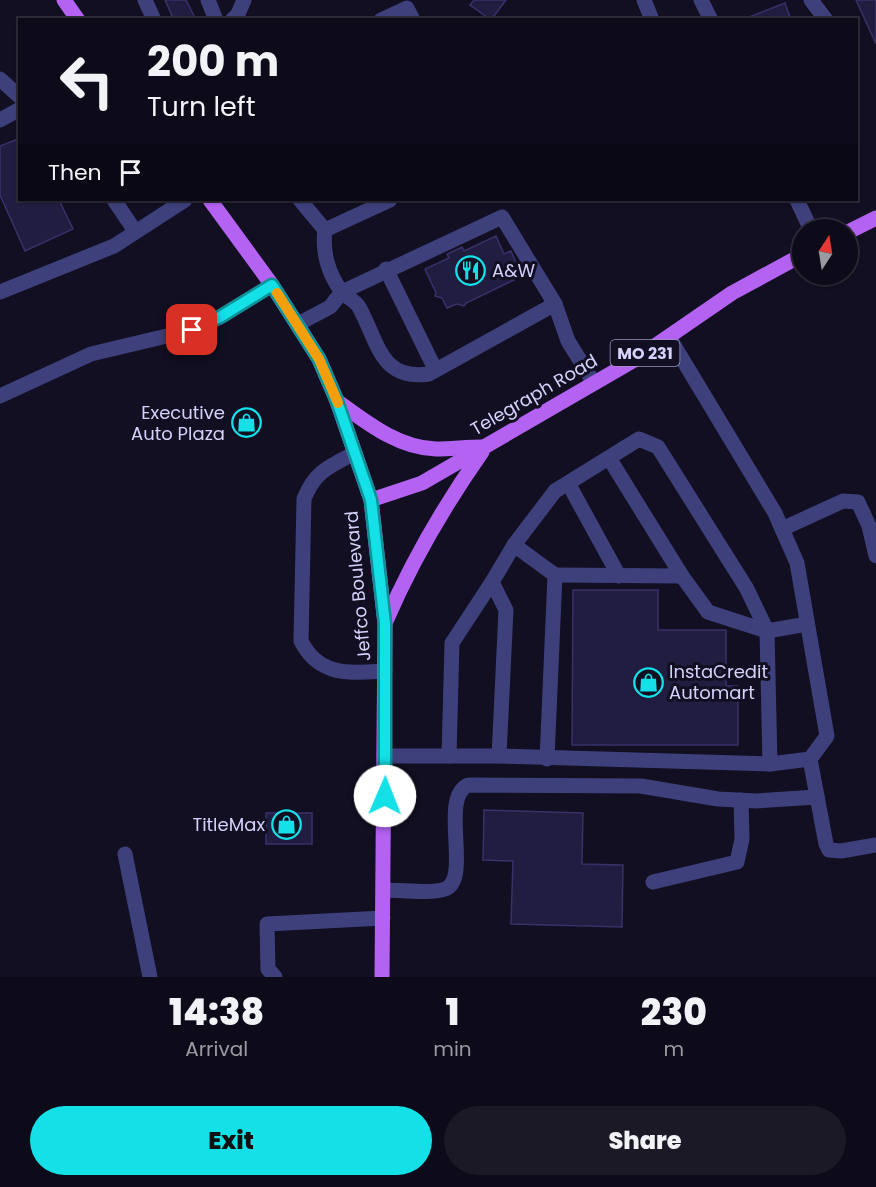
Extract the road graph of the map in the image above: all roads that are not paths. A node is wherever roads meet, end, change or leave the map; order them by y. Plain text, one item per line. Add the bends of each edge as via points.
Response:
1 (64, 0) edge
2 (145, 0) edge
3 (208, 0) edge
4 (244, 0) edge
5 (644, 0) edge
6 (701, 0) edge
7 (811, 0) edge
8 (77, 18) edge
9 (153, 18) edge
10 (215, 18) edge
11 (234, 18) edge
12 (385, 18) edge
13 (412, 18) edge
14 (651, 18) edge
15 (710, 18) edge
16 (824, 18) edge
17 (0, 79) edge
18 (18, 95) edge
19 (18, 109) edge
20 (0, 120) edge
21 (115, 201) edge
22 (183, 201) edge
23 (211, 201) edge
24 (301, 201) edge
25 (388, 201) edge
26 (797, 201) edge
27 (876, 218) edge
28 (806, 219) edge
29 (858, 227) edge
30 (325, 230) junction
31 (135, 231) junction
32 (792, 260) edge
33 (386, 269) junction
34 (272, 285) junction
35 (0, 292) edge
36 (342, 292) junction
37 (555, 304) junction
38 (298, 324) junction
39 (669, 337) junction
40 (435, 369) junction
41 (594, 383) junction
42 (0, 396) edge
43 (337, 401) junction
44 (485, 447) junction
45 (356, 453) junction
46 (609, 458) junction
47 (568, 483) junction
48 (371, 500) junction
49 (782, 529) junction
50 (514, 544) junction
51 (876, 556) edge
52 (555, 575) junction
53 (619, 576) junction
54 (682, 576) junction
55 (492, 582) junction
56 (385, 624) junction
57 (807, 624) junction
58 (767, 631) junction
59 (385, 671) junction
60 (385, 756) junction
61 (449, 756) junction
62 (499, 756) junction
63 (547, 759) junction
64 (810, 759) junction
65 (770, 764) junction
66 (818, 797) junction
67 (741, 800) junction
68 (876, 845) edge
69 (125, 854) dead end
70 (653, 882) dead end
71 (384, 890) junction
72 (383, 918) junction
73 (150, 977) edge
74 (275, 977) edge
75 (382, 977) edge

1 - 8 main road
2 - 9 street
3 - 10 street
4 - 11 street
5 - 14 street
6 - 15 street
7 - 16 street
12 - 13 street via 406,8
17 - 18 street
19 - 20 street
21 - 31 street
22 - 31 street
23 - 34 main road, Jeffco Boulevard
24 - 30 street
25 - 30 street
26 - 28 street
27 - 29 main road
30 - 36 street via 327,263
31 - 35 street via 114,246
32 - 39 main road, Telegraph Road / MO 231 via 732,293
33 - 36 street
33 - 37 street via 502,217
33 - 40 street
34 - 38 main road, Jeffco Boulevard
34 - 42 street via 192,330 91,354
36 - 38 street via 330,307
36 - 40 street via 358,304 383,358 392,367 414,376
37 - 40 street
37 - 41 street via 568,341
38 - 43 main road, Jeffco Boulevard
39 - 41 main road, Telegraph Road / MO 231
39 - 49 street
41 - 44 main road, Telegraph Road / MO 231
43 - 44 main road via 381,432 416,445 434,449
43 - 45 main road, Jeffco Boulevard
44 - 48 main road, Telegraph Road / MO 231 via 422,483
44 - 56 main road via 422,544
45 - 48 main road, Jeffco Boulevard
45 - 59 street via 322,471 304,499 301,641 321,666 351,673
46 - 47 street
46 - 54 street
46 - 58 street via 639,439 658,447 747,589
47 - 50 street via 555,491
47 - 53 street
48 - 56 main road, Jeffco Boulevard
49 - 51 street via 843,501 858,502
49 - 57 street via 797,563
50 - 52 street
50 - 55 street
52 - 53 street
52 - 63 street
53 - 54 street
54 - 58 street via 708,612
55 - 61 street via 452,643
55 - 62 street via 506,610
56 - 59 main road, Jeffco Boulevard
57 - 58 street
57 - 64 street via 827,736
58 - 65 street
59 - 60 main road, Jeffco Boulevard
60 - 61 street
60 - 71 main road, Jeffco Boulevard
61 - 62 street
62 - 63 street
63 - 65 street
64 - 65 street
64 - 66 street
66 - 67 street
66 - 68 street via 829,850
67 - 70 street via 742,839 737,862
67 - 71 street via 641,786 468,785 456,799 456,869 452,883 437,890
69 - 73 street
71 - 72 main road, Jeffco Boulevard
72 - 74 street via 267,924 267,969
72 - 75 main road, Jeffco Boulevard

